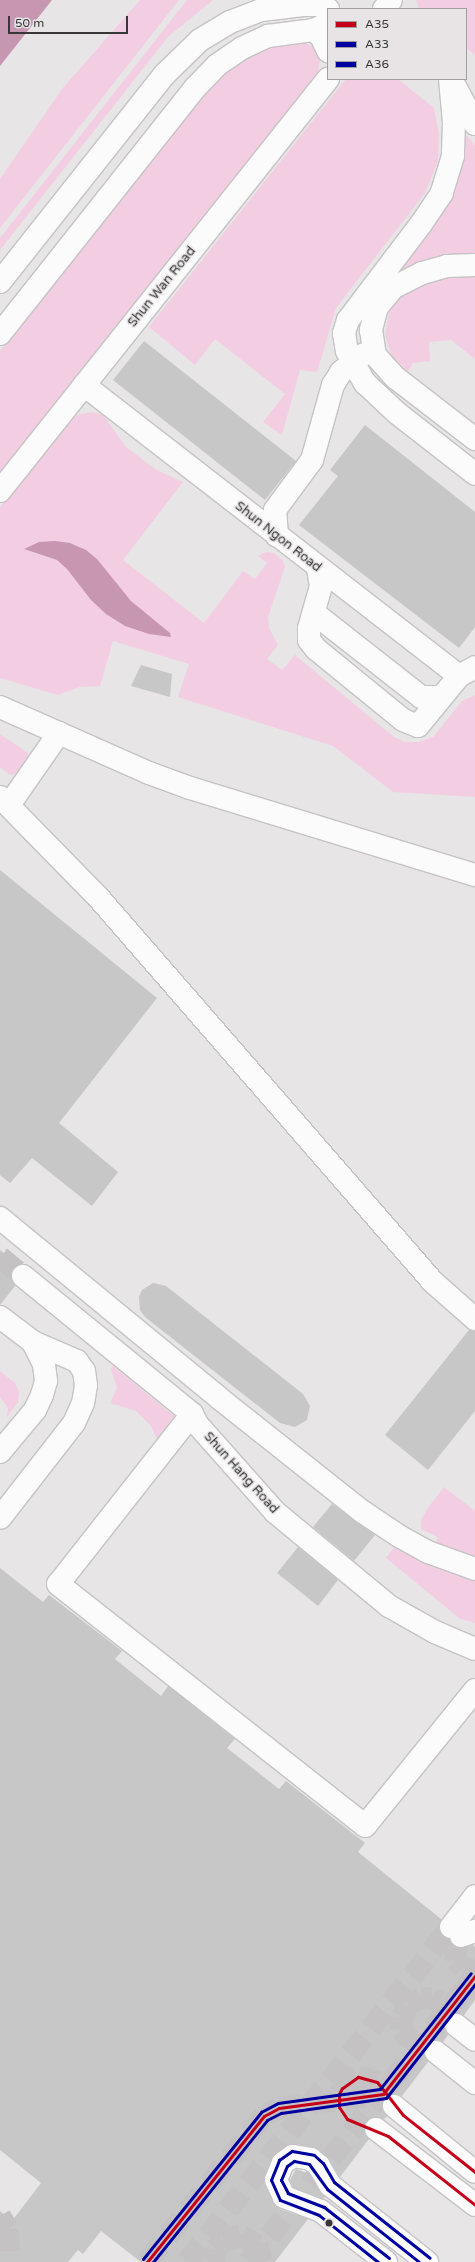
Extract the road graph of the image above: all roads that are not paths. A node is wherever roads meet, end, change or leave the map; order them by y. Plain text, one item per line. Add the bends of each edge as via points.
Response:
1 (392, 0) edge
2 (385, 8) edge
3 (327, 9) edge
4 (320, 27) edge
5 (327, 49) edge
6 (327, 78) edge
7 (450, 80) edge
8 (451, 80) edge
9 (457, 80) edge
10 (475, 88) edge
11 (475, 124) edge
12 (475, 265) edge
13 (0, 282) edge
14 (0, 334) edge
15 (375, 355) junction
16 (352, 362) junction
17 (84, 385) junction
18 (475, 439) edge
19 (475, 474) edge
20 (0, 490) edge
21 (277, 536) junction
22 (318, 569) junction
23 (314, 613) junction
24 (467, 672) edge
25 (441, 697) junction
26 (0, 707) edge
27 (59, 733) junction
28 (5, 801) edge
29 (475, 875) edge
30 (0, 1218) edge
31 (23, 1276) tunnel mouth
32 (0, 1317) edge
33 (475, 1319) edge
34 (34, 1342) junction
35 (201, 1383) junction
36 (219, 1398) junction
37 (190, 1414) junction
38 (0, 1452) edge
39 (0, 1518) edge
40 (475, 1569) edge
41 (475, 1649) edge
42 (475, 1690) edge
43 (475, 1896) edge
44 (462, 1931) tunnel mouth
45 (456, 2025) tunnel mouth
46 (475, 2040) edge
47 (436, 2052) tunnel mouth
48 (475, 2083) edge
49 (394, 2106) tunnel mouth
50 (376, 2129) dead end
51 (475, 2172) edge
52 (475, 2205) edge
53 (386, 2262) edge
54 (427, 2262) edge

1 - 2 main road
3 - 13 main road via 318,5 301,5 262,10 230,22 200,40 164,75
4 - 5 main road
4 - 14 main road via 283,32 254,42 230,55 212,70
6 - 17 main road, Shun Wan Road
7 - 16 main road via 454,123 453,156 442,193 422,224 348,320 344,333
8 - 11 main road
9 - 10 main road
12 - 15 main road via 446,266 394,288 378,307 371,330
15 - 16 main road via 363,354
15 - 18 main road via 396,378
16 - 19 main road via 365,383 393,409
16 - 21 main road via 333,385 312,460 275,510
17 - 20 main road, Shun Wan Road
17 - 21 main road, Shun Ngon Road
21 - 22 main road, Shun Ngon Road
22 - 23 main road via 321,586
22 - 24 main road, Shun Ngon Road
23 - 25 main road via 421,697
23 - 25 main road via 309,640 316,649 403,720 418,726
24 - 25 main road
26 - 27 main road
27 - 28 main road
27 - 29 main road via 149,773 190,788
28 - 33 main road via 98,897 433,1282
30 - 35 main road
31 - 37 main road, Shun Hang Road
32 - 34 main road
34 - 38 main road via 44,1364 46,1381 42,1395 35,1410
34 - 39 main road via 77,1361 84,1371 86,1385 83,1403 74,1423
35 - 36 main road
35 - 37 main road
36 - 37 main road
36 - 40 main road via 350,1501 399,1536 428,1552
37 - 41 main road, Shun Hang Road via 275,1512 389,1606 429,1629
37 - 42 main road via 58,1584 365,1826
43 - 44 main road
45 - 46 main road
47 - 48 main road
49 - 51 main road
50 - 52 main road
53 - 54 main road via 327,2215 284,2197 276,2180 283,2163 293,2156 311,2159 319,2166 330,2185

